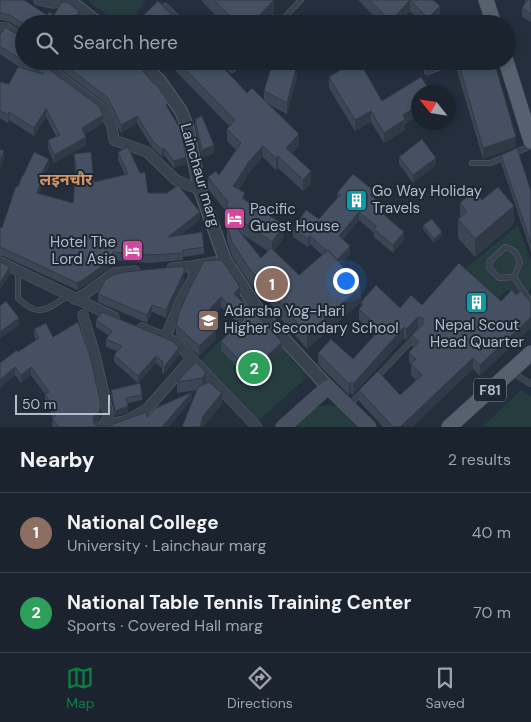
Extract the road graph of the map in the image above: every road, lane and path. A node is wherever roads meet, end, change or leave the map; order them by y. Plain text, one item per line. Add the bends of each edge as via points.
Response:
1 (39, 0) edge
2 (301, 0) edge
3 (486, 0) edge
4 (71, 1) edge
5 (165, 6) edge
6 (81, 15) edge
7 (174, 15) edge
8 (287, 15) edge
9 (491, 15) edge
10 (0, 28) edge
11 (15, 34) edge
12 (51, 70) edge
13 (149, 70) edge
14 (433, 70) edge
15 (509, 70) edge
16 (427, 72) dead end
17 (531, 141) edge
18 (531, 146) edge
19 (472, 163) dead end
20 (200, 190) junction
21 (225, 260) junction
22 (0, 262) edge
23 (193, 266) junction
24 (165, 268) edge
25 (147, 270) edge
26 (18, 271) junction
27 (514, 277) junction
28 (72, 298) junction
29 (531, 302) edge
30 (83, 315) dead end
31 (420, 332) edge
32 (165, 338) junction
33 (531, 353) edge
34 (191, 359) junction
35 (511, 371) junction
36 (374, 380) edge
37 (531, 384) edge
38 (367, 386) edge
39 (328, 387) junction
40 (348, 407) junction
41 (102, 426) edge
42 (257, 427) edge
43 (283, 427) edge
44 (369, 427) edge
45 (449, 427) edge

1 - 4 street via 52,3
2 - 8 lane
3 - 9 main road
4 - 6 street
5 - 7 lane
10 - 11 street
12 - 20 street via 104,110 114,140 147,152 176,180
13 - 20 street, Lainchaur marg via 181,111
14 - 16 lane
15 - 17 main road
18 - 19 lane via 490,162
20 - 21 street, Lainchaur marg
21 - 23 street
21 - 39 street, Lainchaur marg via 260,313
22 - 26 street
23 - 24 street
23 - 32 street via 194,277
25 - 28 street via 114,273 85,294
26 - 28 street
26 - 28 lane via 18,298 29,309 43,310
27 - 27 lane via 499,278 489,268 490,261 505,247 518,254 520,262
27 - 29 lane
28 - 32 street
30 - 41 street via 108,412
31 - 36 lane
32 - 34 street via 176,342
33 - 35 main road, F81
34 - 41 street via 147,409 127,420
34 - 42 street
35 - 37 lane
35 - 45 main road, F81
38 - 40 lane
39 - 40 main road
39 - 43 main road
40 - 44 main road

